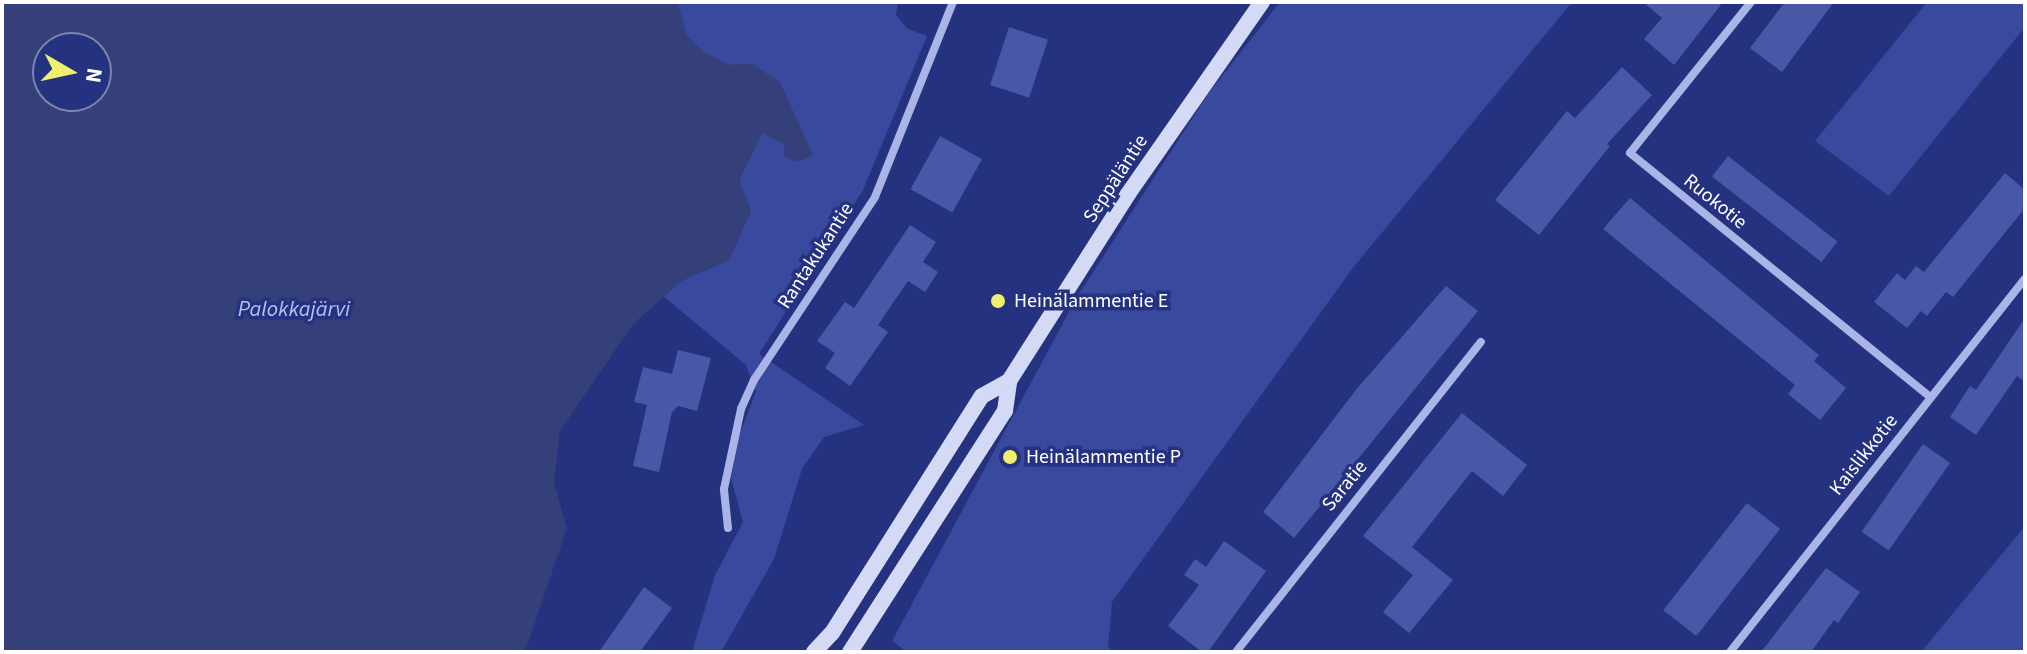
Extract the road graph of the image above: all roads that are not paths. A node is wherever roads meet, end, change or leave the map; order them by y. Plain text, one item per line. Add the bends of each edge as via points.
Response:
1 (953, 2) edge
2 (1262, 2) edge
3 (1751, 2) edge
4 (2025, 279) edge
5 (1481, 342) dead end
6 (1009, 381) junction
7 (1930, 397) junction
8 (728, 528) dead end
9 (814, 652) edge
10 (850, 652) edge
11 (1236, 652) edge
12 (1730, 652) edge

1 - 8 street, Rantakukantie via 875,197 748,394 731,444 724,489
2 - 6 main road, Seppäläntie via 1128,194
3 - 7 street, Ruokotie via 1630,153
4 - 7 street, Kaislikkotie
5 - 11 street, Saratie
6 - 9 main road, Seppäläntie via 982,396 832,633
6 - 10 main road, Seppäläntie via 1005,411
7 - 12 street, Kaislikkotie

